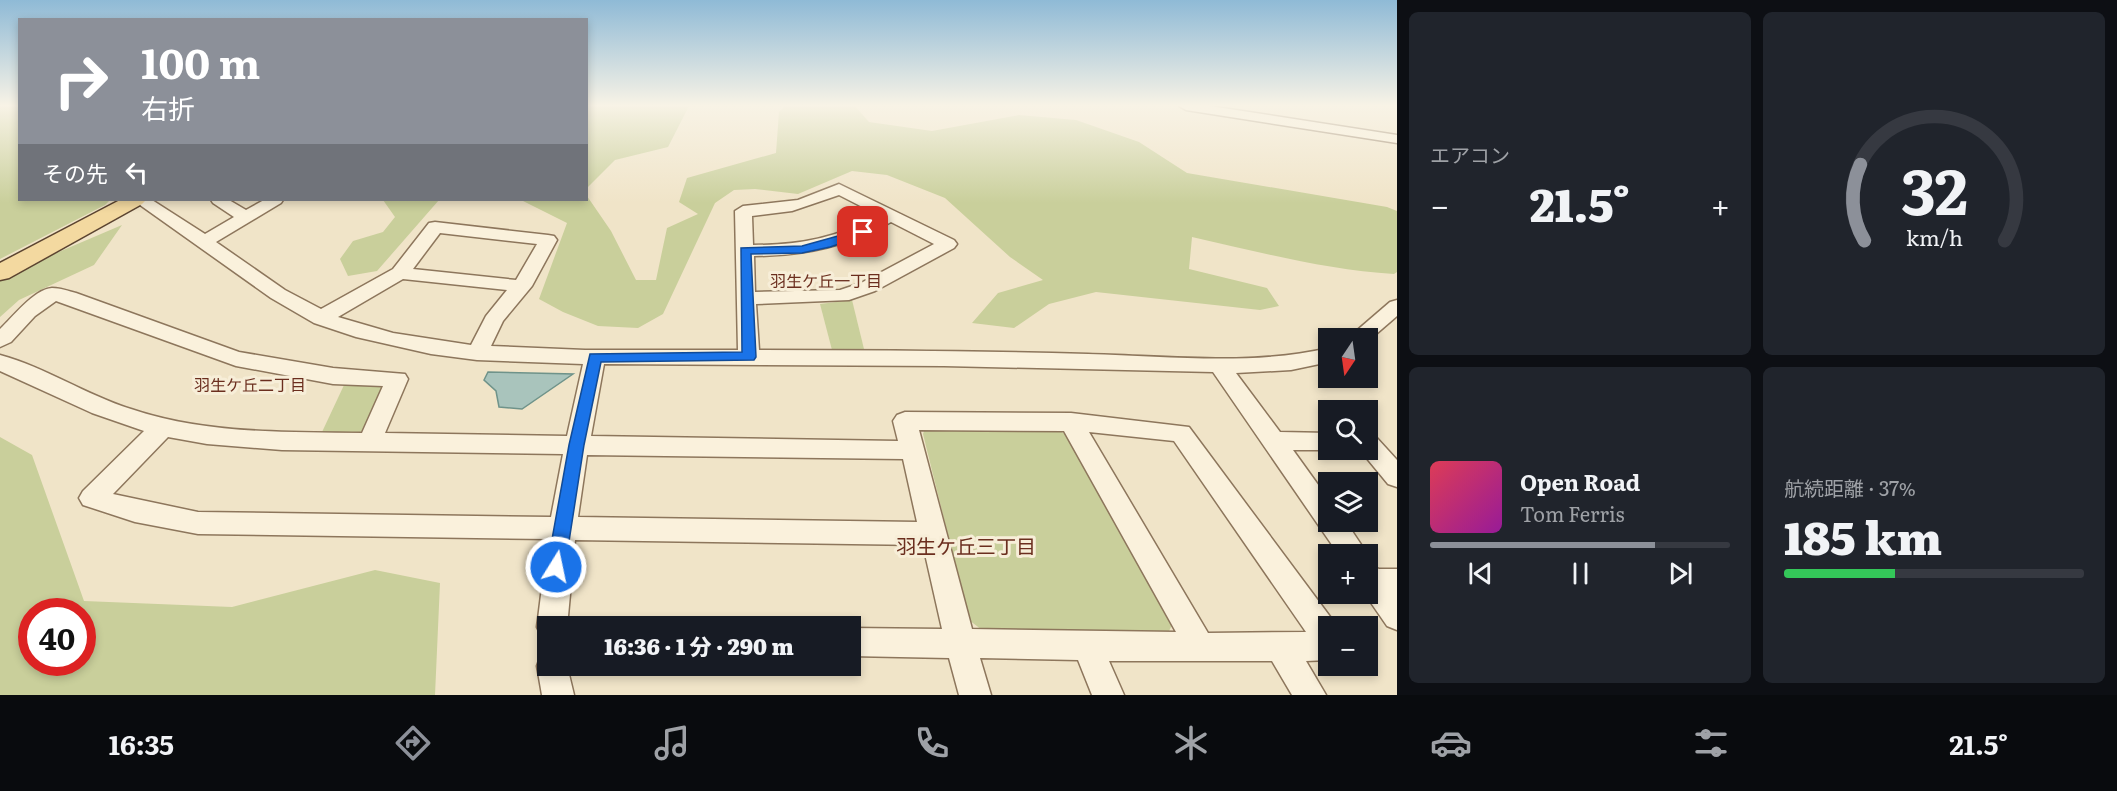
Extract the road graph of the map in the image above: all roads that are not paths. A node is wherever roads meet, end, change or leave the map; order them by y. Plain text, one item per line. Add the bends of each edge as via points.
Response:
1 (133, 201) edge
2 (143, 201) edge
3 (221, 201) edge
4 (272, 201) edge
5 (890, 215) junction
6 (245, 217) junction
7 (205, 242) junction
8 (745, 251) junction
9 (0, 273) edge
10 (400, 273) junction
11 (522, 286) junction
12 (746, 298) junction
13 (1397, 306) edge
14 (321, 318) junction
15 (1370, 328) edge
16 (0, 340) edge
17 (477, 353) junction
18 (595, 357) junction
19 (749, 357) junction
20 (1318, 358) edge
21 (0, 362) edge
22 (1219, 364) junction
23 (1071, 422) junction
24 (163, 427) junction
25 (370, 441) junction
26 (1274, 441) junction
27 (1318, 442) edge
28 (576, 445) junction
29 (913, 450) junction
30 (1378, 455) edge
31 (1397, 477) edge
32 (1318, 504) edge
33 (563, 529) junction
34 (932, 534) junction
35 (1379, 579) edge
36 (553, 616) edge
37 (1397, 616) edge
38 (861, 642) edge
39 (960, 643) junction
40 (1199, 645) junction
41 (1087, 646) junction
42 (1280, 647) junction
43 (554, 676) edge
44 (558, 695) edge
45 (975, 695) edge
46 (1108, 695) edge
47 (1310, 695) edge

1 - 9 main road
2 - 7 street
3 - 6 street
4 - 6 street
5 - 8 street via 863,232 826,245
5 - 8 street via 839,189 798,207 743,211
5 - 12 street via 948,244 850,294 827,298
6 - 7 street
7 - 14 street via 286,301
8 - 12 street
10 - 11 street
10 - 11 street via 435,228 548,240
10 - 14 street
11 - 17 street via 503,306
12 - 19 street
13 - 15 street
14 - 17 street via 411,345
16 - 25 street via 53,294 236,359 333,376 397,379
17 - 18 street
18 - 19 street
18 - 28 street
19 - 22 street
20 - 22 street
21 - 24 street via 116,413
22 - 26 street
23 - 29 street via 905,421
23 - 40 street
23 - 42 street via 1181,433 1323,632 1328,646
24 - 25 street via 282,441
24 - 33 street via 92,498 198,523
25 - 28 street
26 - 27 street
26 - 32 street
28 - 29 street
28 - 33 street
29 - 34 street
30 - 31 street
33 - 34 street
33 - 36 street
34 - 39 street
35 - 37 street
38 - 39 street
39 - 41 street
39 - 45 street
40 - 41 street
40 - 42 street
41 - 46 street
42 - 47 street
43 - 44 street

